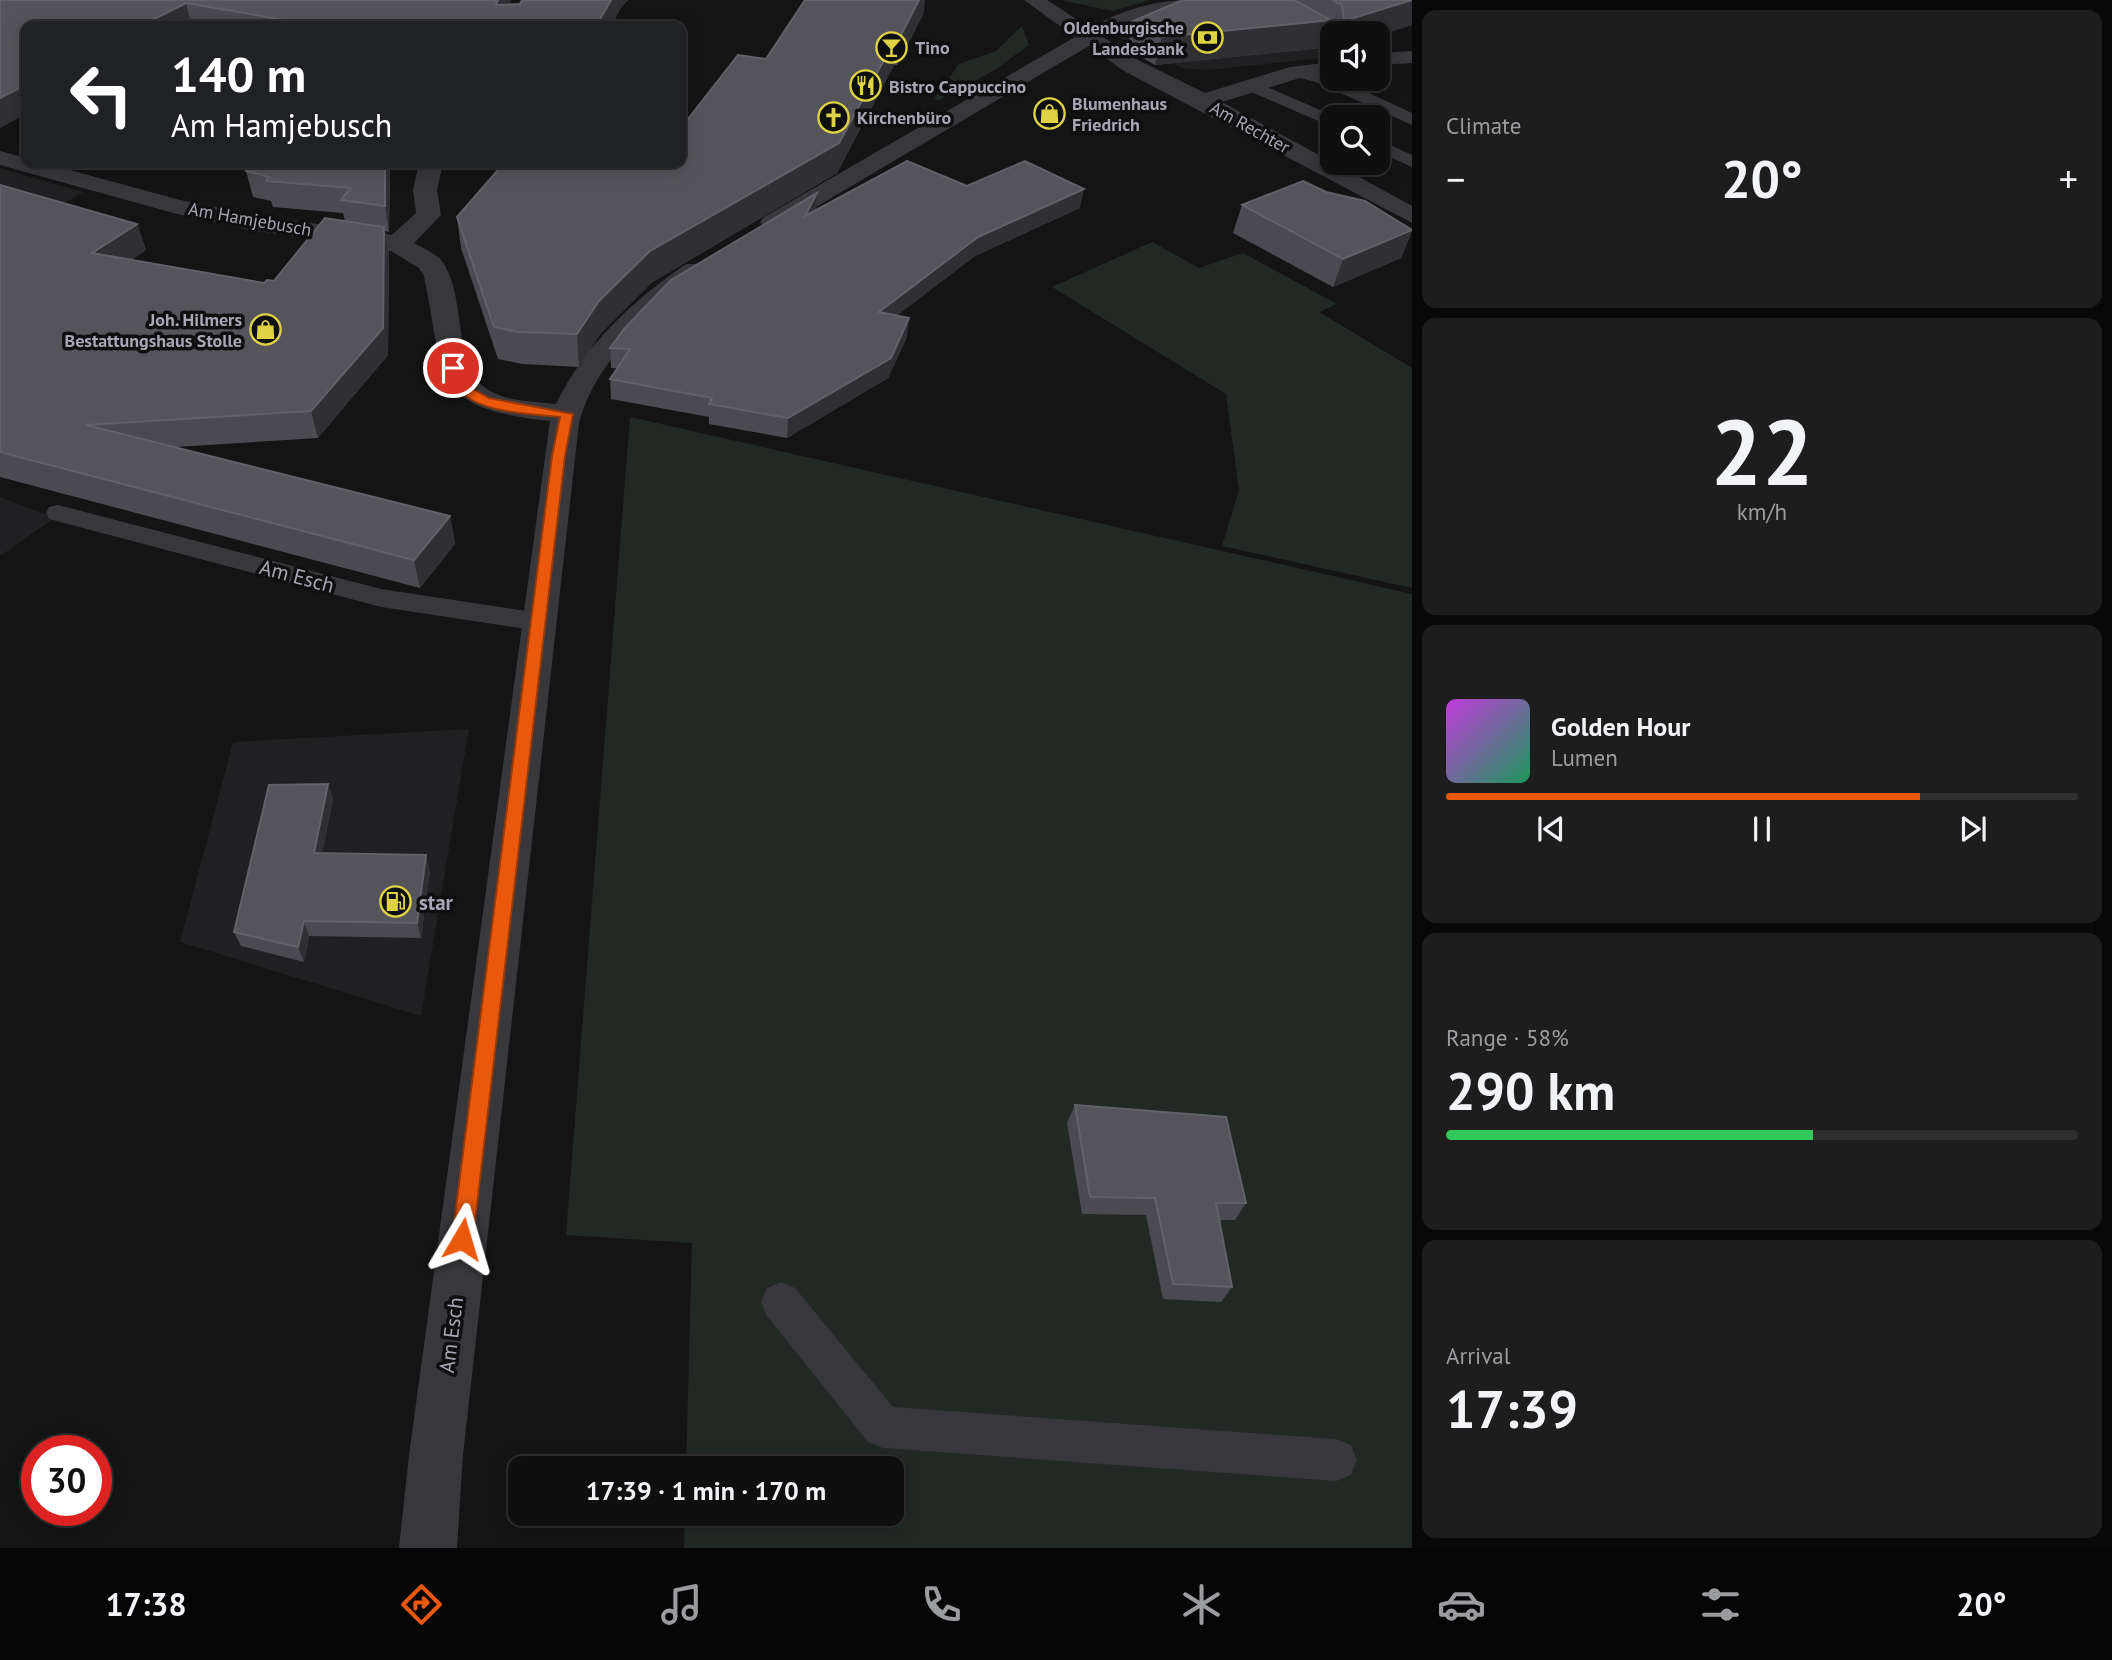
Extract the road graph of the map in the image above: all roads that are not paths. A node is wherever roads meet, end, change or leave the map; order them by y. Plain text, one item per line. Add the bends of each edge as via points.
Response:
1 (1034, 0) edge
2 (1182, 0) edge
3 (1087, 37) junction
4 (1412, 57) edge
5 (1390, 59) edge
6 (1320, 70) edge
7 (1298, 72) junction
8 (1277, 87) junction
9 (1389, 91) edge
10 (1203, 101) junction
11 (1412, 101) edge
12 (1342, 105) edge
13 (1320, 108) edge
14 (1320, 114) edge
15 (1412, 120) edge
16 (1390, 128) edge
17 (1412, 139) edge
18 (1390, 142) edge
19 (1390, 151) edge
20 (1412, 153) edge
21 (0, 158) edge
22 (1412, 162) edge
23 (21, 164) edge
24 (36, 168) edge
25 (430, 168) edge
26 (1406, 207) edge
27 (755, 233) edge
28 (398, 244) junction
29 (720, 253) edge
30 (567, 414) junction
31 (58, 513) dead end
32 (540, 622) junction
33 (781, 1302) dead end
34 (1336, 1460) dead end
35 (428, 1548) edge

1 - 3 street, Am Rechter
2 - 3 street via 1115,22
3 - 10 street, Am Rechter via 1132,66
3 - 27 street
4 - 5 street
6 - 7 street
7 - 8 street
7 - 15 lane via 1322,78
8 - 10 street via 1253,86
8 - 12 lane via 1299,84
8 - 13 lane
8 - 14 lane
9 - 11 lane
10 - 26 street, Am Rechter
16 - 17 lane
18 - 20 lane
19 - 22 lane
21 - 23 street, Am Hamjebusch
24 - 28 street, Am Hamjebusch via 177,207
25 - 28 street via 425,190 429,215
28 - 30 street, Am Hamjebusch via 430,263 437,276 453,368 468,392 499,406
29 - 30 street via 661,291 634,317 612,341
30 - 32 street, Am Esch
31 - 32 lane, Am Esch via 381,598
32 - 35 street, Am Esch
33 - 34 lane via 883,1427

